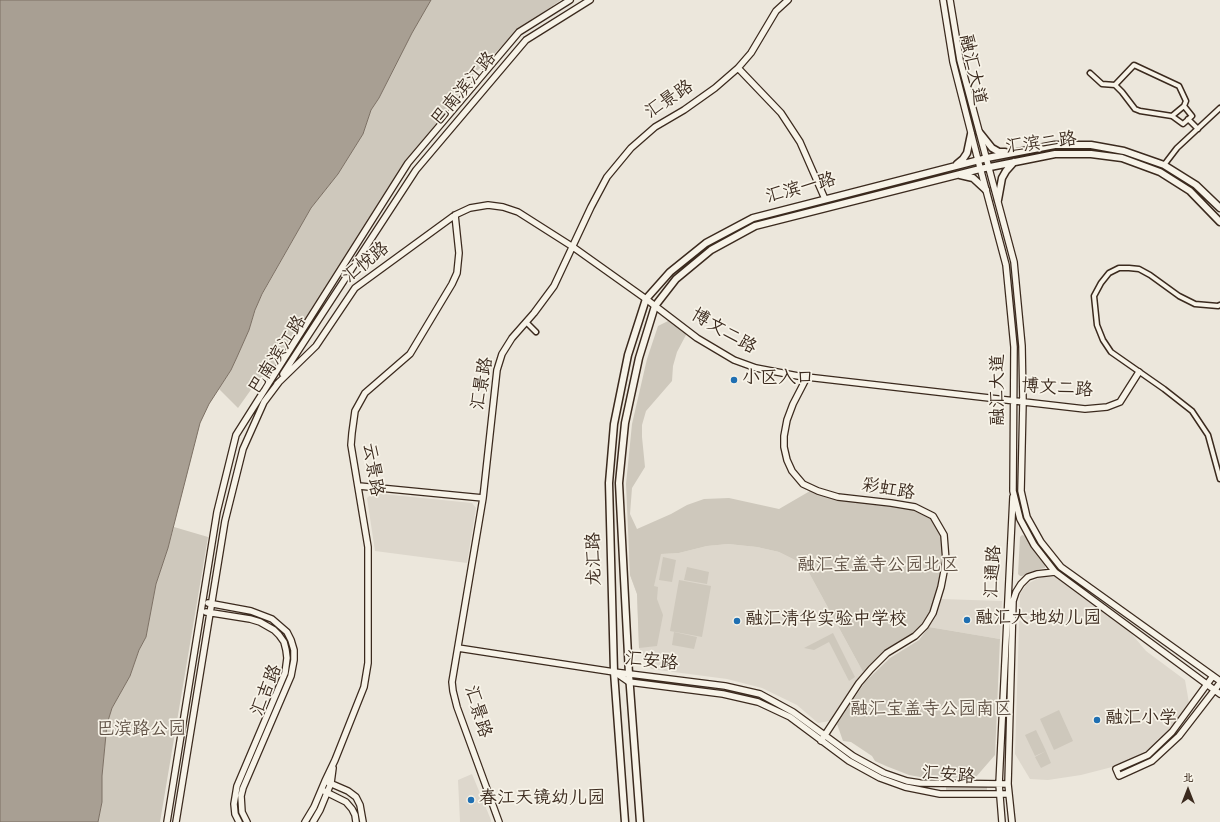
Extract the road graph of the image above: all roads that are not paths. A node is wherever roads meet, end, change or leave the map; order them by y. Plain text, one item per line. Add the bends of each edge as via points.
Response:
1 (570, 0) edge
2 (590, 0) edge
3 (788, 0) edge
4 (942, 0) edge
5 (950, 0) edge
6 (738, 68) junction
7 (1090, 73) dead end
8 (1115, 85) junction
9 (1184, 106) junction
10 (1220, 108) edge
11 (1172, 116) junction
12 (1188, 119) junction
13 (1198, 129) junction
14 (980, 133) junction
15 (971, 134) junction
16 (1010, 153) junction
17 (987, 158) junction
18 (978, 160) junction
19 (1015, 162) junction
20 (1164, 165) junction
21 (955, 166) junction
22 (989, 166) junction
23 (980, 169) junction
24 (956, 175) junction
25 (986, 190) junction
26 (824, 199) junction
27 (998, 200) junction
28 (1220, 208) edge
29 (455, 215) junction
30 (1220, 222) edge
31 (573, 247) junction
32 (646, 299) junction
33 (1220, 305) edge
34 (655, 306) junction
35 (526, 322) junction
36 (536, 332) dead end
37 (1140, 372) junction
38 (807, 377) junction
39 (277, 384) junction
40 (1015, 401) junction
41 (1023, 402) junction
42 (1220, 480) edge
43 (359, 486) junction
44 (1013, 491) junction
45 (483, 498) junction
46 (1056, 572) junction
47 (203, 603) junction
48 (211, 604) junction
49 (202, 611) junction
50 (209, 612) junction
51 (458, 648) junction
52 (614, 672) junction
53 (629, 674) junction
54 (1213, 676) junction
55 (629, 682) junction
56 (1220, 682) edge
57 (1207, 684) junction
58 (1218, 692) edge
59 (823, 738) junction
60 (328, 782) junction
61 (999, 784) junction
62 (1008, 784) junction
63 (324, 791) junction
64 (1000, 794) junction
65 (1009, 794) junction
66 (167, 822) edge
67 (176, 822) edge
68 (239, 822) edge
69 (247, 822) edge
70 (304, 822) edge
71 (313, 822) edge
72 (356, 822) edge
73 (363, 822) edge
74 (499, 822) edge
75 (626, 822) edge
76 (640, 822) edge
77 (1002, 822) edge
78 (1012, 822) edge

1 - 47 street, 巴南滨江路 via 519,32 408,163 236,434 217,512
2 - 39 street, 巴南滨江路 via 526,40 416,170
3 - 6 street, 汇景路 via 776,11 751,53
4 - 15 street, 融汇大道 via 953,62
5 - 14 street, 融汇大道 via 960,60
6 - 26 street via 781,113 800,142
6 - 31 street, 汇景路 via 715,88 655,127 631,148 607,177
7 - 8 street via 1102,84
8 - 9 street via 1134,65 1179,86 1186,101
8 - 11 street via 1136,109
9 - 11 street
9 - 12 street via 1192,116
10 - 13 street
11 - 12 street via 1183,124
12 - 13 street
13 - 20 street via 1177,148
14 - 16 main road via 992,148
14 - 17 street, 融汇大道
15 - 18 street, 融汇大道
15 - 21 main road via 967,153
16 - 17 main road, 汇滨二路
16 - 20 main road, 汇滨二路 via 1055,145 1091,145 1124,151
17 - 18 main road, 汇滨一路
17 - 22 street, 融汇大道
18 - 21 main road, 汇滨一路
18 - 23 street, 融汇大道
19 - 22 main road, 汇滨二路
19 - 27 main road via 1002,178
19 - 30 main road, 汇滨二路 via 1055,154 1091,154 1122,158 1160,172 1190,191
20 - 28 main road, 汇滨二路 via 1196,185
21 - 26 main road, 汇滨一路
22 - 23 main road, 汇滨一路
22 - 27 street, 融汇大道
23 - 24 main road, 汇滨一路
23 - 25 street, 融汇大道
24 - 25 main road via 973,178
24 - 34 main road, 汇滨一路 via 756,226 710,250 676,279
25 - 40 street, 融汇大道 via 1006,265 1014,347
26 - 32 main road, 汇滨一路 via 753,218 706,243 670,272
27 - 41 street, 融汇大道 via 1014,262 1022,346
29 - 31 street, 博文二路 via 470,208 488,205 503,207 518,212
29 - 39 street, 汇悦路 via 355,288 316,346
29 - 43 street, 云景路 via 459,253 457,273 452,284 410,354 365,393 355,411 352,445
31 - 32 street, 博文二路
31 - 35 street, 汇景路 via 554,286
32 - 34 street, 博文二路
32 - 52 main road, 龙汇路 via 628,355 614,424 609,483
33 - 37 street via 1195,304 1139,269 1119,268 1109,273 1094,296 1097,325 1111,352
34 - 38 street, 博文二路 via 697,338 734,360 756,368
34 - 53 main road, 龙汇路 via 639,358 625,423 619,483
35 - 36 street
35 - 45 street, 汇景路 via 502,354 497,370
37 - 41 street, 博文二路 via 1120,402 1107,407 1085,409
37 - 42 street via 1192,411 1208,436
38 - 40 street, 博文二路
38 - 59 street, 彩虹路 via 793,404 784,436 784,447 792,471 803,484 818,491 838,497 891,503 914,508 933,516 944,535 946,561 933,613 925,626 915,636 887,653 870,669
39 - 48 street, 巴南滨江路 via 264,402 243,449 225,521
40 - 41 street, 博文二路
40 - 44 street, 融汇大道
41 - 54 street, 融汇大道 via 1021,491 1027,517 1040,542 1061,566
43 - 45 street
43 - 60 street, 云景路 via 368,547 368,663 364,687
44 - 46 street, 融汇大道 via 1020,519 1034,545
44 - 61 street, 汇通路
45 - 51 street, 汇景路
46 - 57 street, 融汇大道
46 - 62 street, 汇通路 via 1036,574 1028,578 1021,584 1013,601
47 - 48 street, 汇吉路
47 - 49 street, 巴南滨江路
48 - 50 street, 巴南滨江路
48 - 69 street, 汇吉路 via 250,611 272,619 287,632 294,650 291,676 243,788 242,812
49 - 50 street, 汇吉路
49 - 66 street, 巴南滨江路
50 - 67 street, 巴南滨江路
50 - 68 street, 汇吉路 via 250,618 260,622 279,635 286,650 285,673 237,786 234,804
51 - 52 street
51 - 74 street, 汇景路 via 452,682 454,699
52 - 53 street, 汇安路
52 - 55 street, 汇安路
52 - 75 main road, 龙汇路
53 - 55 main road, 龙汇路
53 - 59 street, 汇安路 via 725,686 760,694 793,712
54 - 56 street, 融汇大道
54 - 57 street
55 - 59 street, 汇安路 via 723,694 758,702 790,717
55 - 76 main road, 龙汇路
56 - 58 street
57 - 58 street, 融汇大道
57 - 58 street via 1172,732 1148,755 1116,769 1119,776 1152,761 1179,736
59 - 61 street, 汇安路 via 884,773 907,781 926,784
59 - 64 street, 汇安路 via 849,761 880,778 905,787 940,794
60 - 63 street
60 - 73 street via 356,797
61 - 62 street, 汇安路
61 - 64 street, 汇通路
62 - 65 street, 汇通路
63 - 70 street
63 - 71 street via 320,810
63 - 72 street via 346,802 352,809
64 - 65 street, 汇安路
64 - 77 street, 汇通路
65 - 78 street, 汇通路

